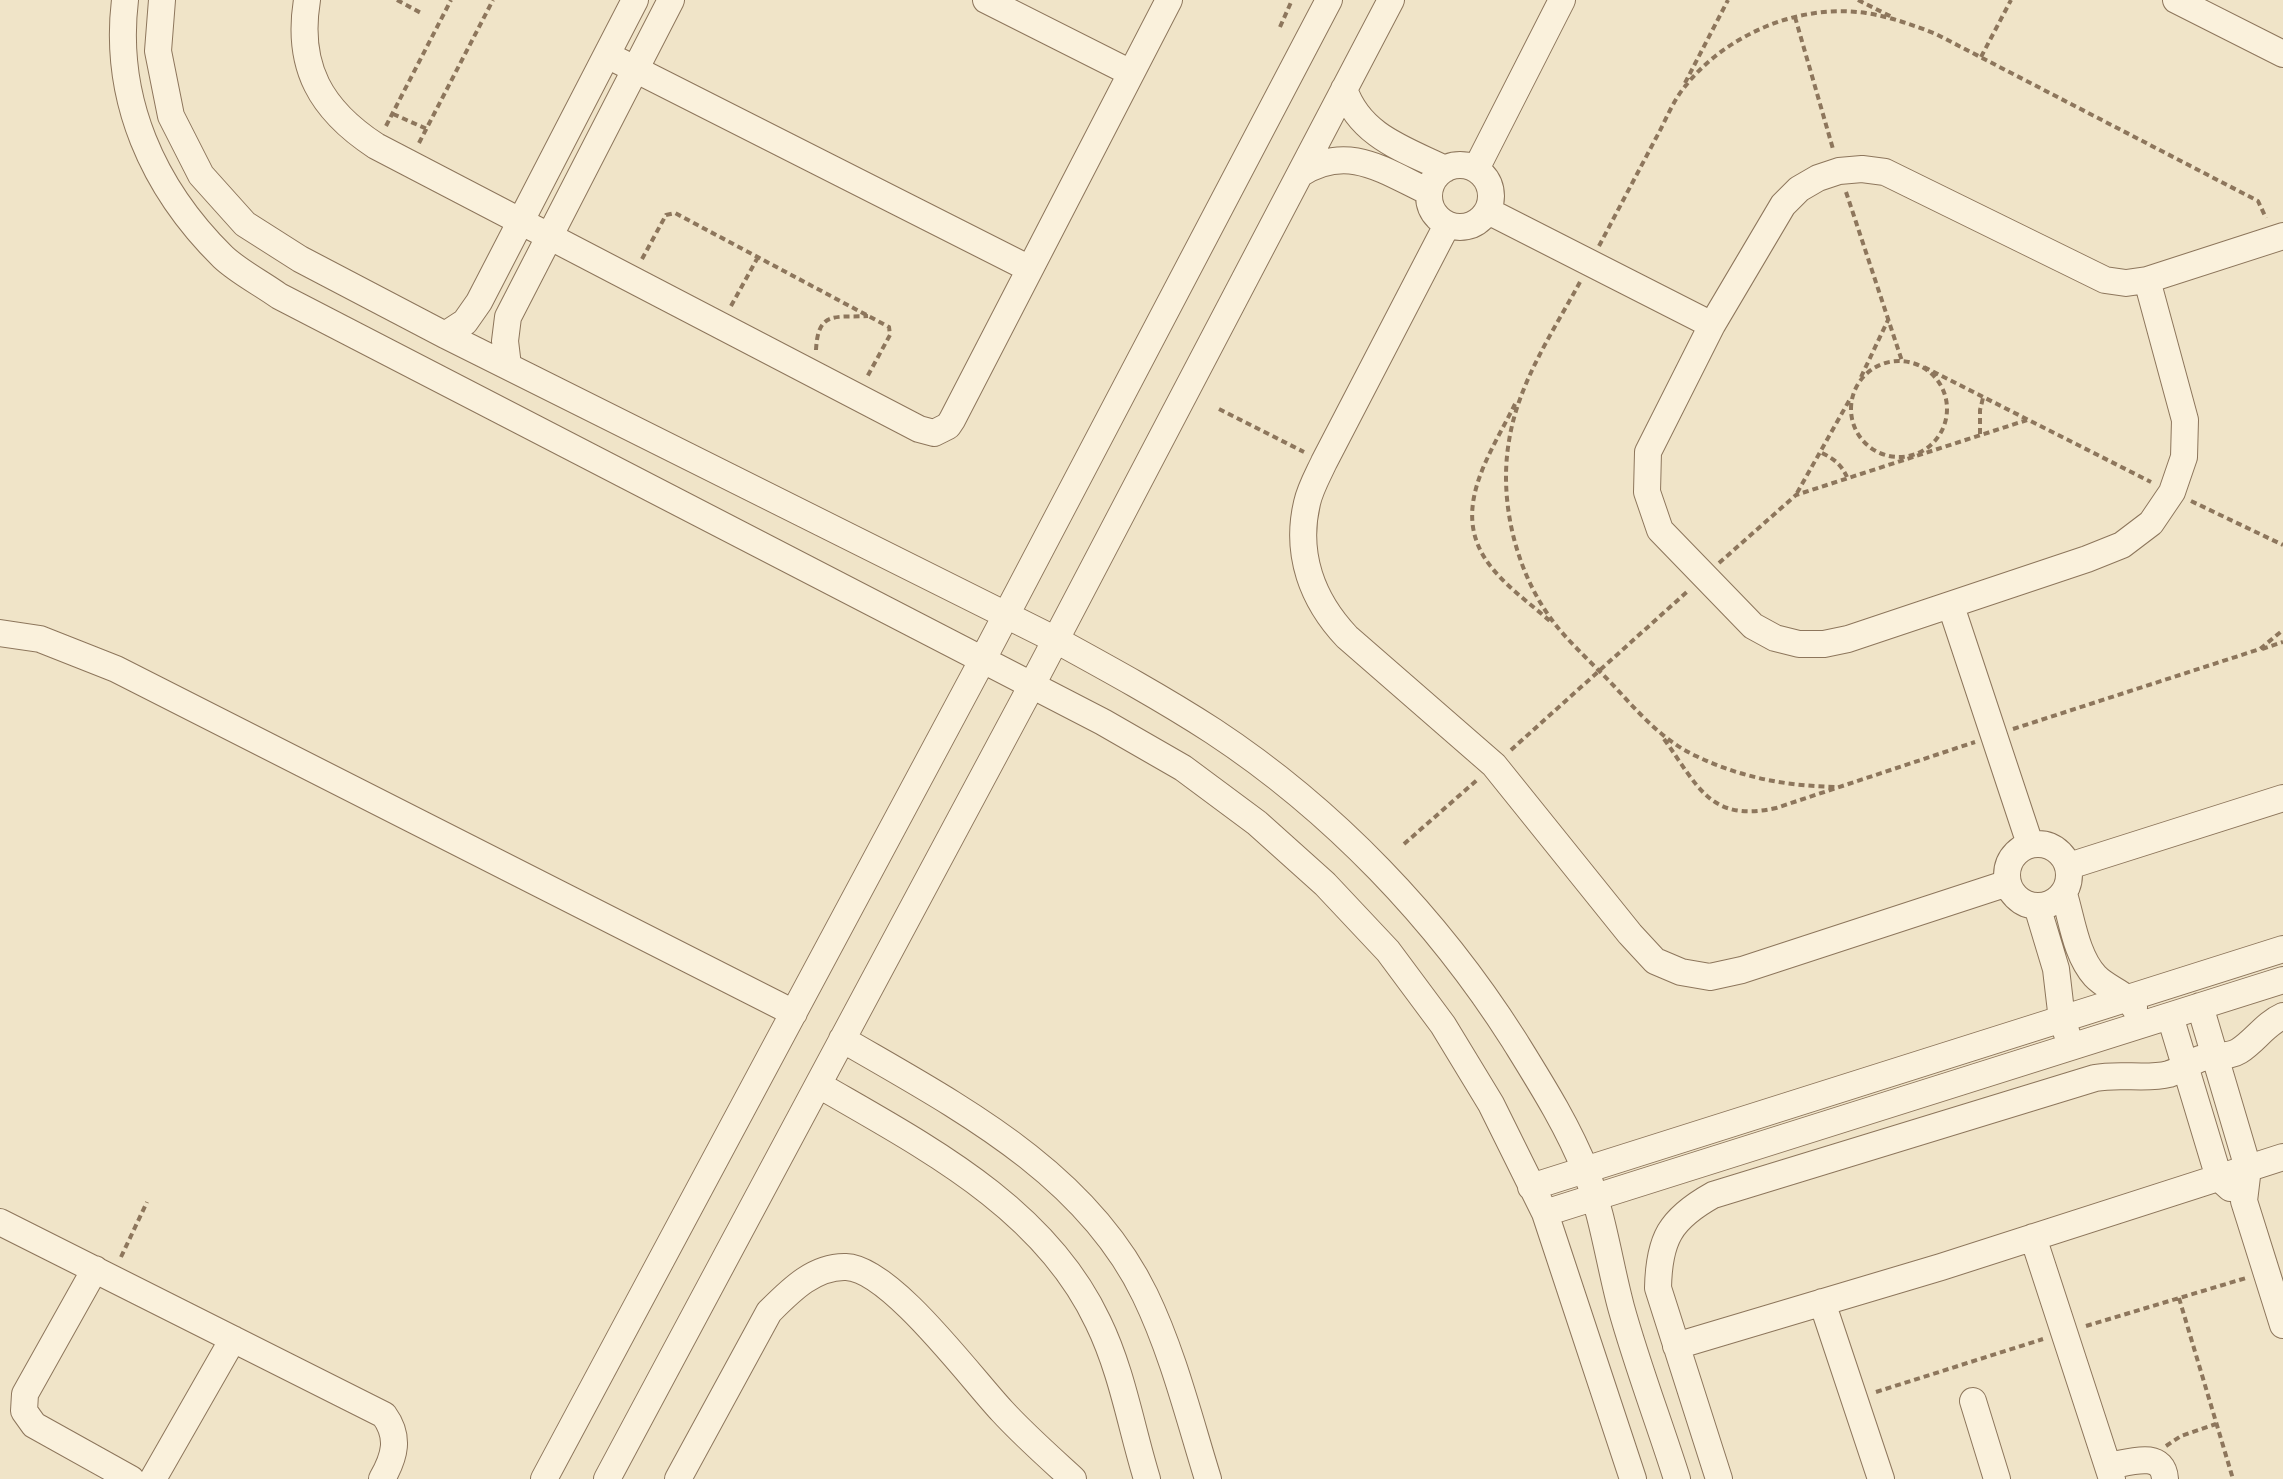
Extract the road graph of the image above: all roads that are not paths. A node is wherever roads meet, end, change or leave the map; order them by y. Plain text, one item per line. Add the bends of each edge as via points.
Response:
1 (125, 0) edge
2 (162, 0) edge
3 (307, 0) edge
4 (635, 0) edge
5 (671, 0) edge
6 (986, 0) edge
7 (1169, 0) edge
8 (1329, 0) edge
9 (1391, 0) edge
10 (1562, 0) edge
11 (2176, 0) edge
12 (2283, 54) edge
13 (607, 55) junction
14 (635, 69) junction
15 (1131, 73) junction
16 (1344, 89) junction
17 (1377, 136) junction
18 (1364, 162) junction
19 (1445, 169) junction
20 (1476, 169) junction
21 (1300, 174) junction
22 (1429, 192) junction
23 (1488, 211) junction
24 (521, 221) junction
25 (1447, 225) junction
26 (549, 236) junction
27 (2278, 238) edge
28 (1030, 269) junction
29 (2147, 280) junction
30 (479, 302) junction
31 (508, 317) junction
32 (1712, 325) junction
33 (445, 335) junction
34 (508, 366) junction
35 (1951, 606) junction
36 (1006, 615) junction
37 (0, 633) edge
38 (1056, 640) junction
39 (983, 659) junction
40 (1032, 685) junction
41 (2283, 798) edge
42 (2030, 844) junction
43 (2069, 866) junction
44 (2008, 883) junction
45 (2064, 894) junction
46 (2037, 906) junction
47 (2283, 949) edge
48 (2084, 961) junction
49 (2056, 969) junction
50 (2283, 980) edge
51 (2129, 999) junction
52 (2200, 1006) junction
53 (794, 1013) junction
54 (2170, 1016) junction
55 (2283, 1016) edge
56 (2062, 1020) junction
57 (2130, 1029) junction
58 (842, 1039) junction
59 (2078, 1044) junction
60 (2214, 1056) junction
61 (2186, 1067) junction
62 (819, 1085) junction
63 (2225, 1091) junction
64 (2196, 1099) junction
65 (2283, 1157) edge
66 (2248, 1168) junction
67 (1585, 1170) junction
68 (2219, 1178) junction
69 (1531, 1187) junction
70 (1595, 1197) junction
71 (2244, 1201) junction
72 (1545, 1213) junction
73 (0, 1222) edge
74 (2033, 1237) junction
75 (103, 1273) junction
76 (1822, 1302) junction
77 (2283, 1325) edge
78 (233, 1339) junction
79 (1676, 1346) junction
80 (1973, 1401) dead end
81 (2162, 1470) edge
82 (2110, 1472) edge
83 (131, 1479) edge
84 (153, 1479) edge
85 (382, 1479) edge
86 (544, 1479) edge
87 (607, 1479) edge
88 (678, 1479) edge
89 (1073, 1479) edge
90 (1147, 1479) edge
91 (1208, 1479) edge
92 (1633, 1479) edge
93 (1677, 1479) edge
94 (1719, 1479) edge
95 (1881, 1479) edge
96 (1997, 1479) edge

1 - 39 street via 128,93 148,155 181,211 225,259 279,296
2 - 33 street via 158,51 171,116 201,175 245,224
3 - 24 street via 306,49 314,79 328,106 351,130
4 - 13 street
5 - 14 street
6 - 15 street
7 - 15 street
8 - 36 street
9 - 16 street
10 - 20 street
11 - 12 street
13 - 14 street
13 - 24 street
14 - 26 street
14 - 28 street
15 - 28 street
16 - 17 street via 1356,116
16 - 21 street
17 - 18 street
17 - 19 street
18 - 21 street via 1331,159
18 - 22 street
19 - 20 street
19 - 22 street
20 - 23 street via 1491,192
21 - 38 street
22 - 25 street via 1433,211
23 - 25 street via 1470,226
23 - 32 street
24 - 26 street
24 - 30 street
25 - 44 street via 1307,502 1305,562 1328,617 1494,765 1630,934 1655,961 1681,972 1710,977 1742,970
26 - 28 street via 934,433 948,426
26 - 31 street
27 - 29 street
29 - 32 street via 2105,280 1885,172 1839,171 1799,189 1783,205
29 - 35 street via 2185,420 2184,457 2172,492 2151,523 2122,545
30 - 31 street
30 - 33 street via 465,322
31 - 34 street
32 - 35 street via 1648,452 1646,472 1660,530 1753,626 1775,638 1824,644
33 - 34 street
34 - 36 street
35 - 42 street
36 - 38 street
36 - 39 street
37 - 53 street via 40,639 143,681
38 - 40 street
38 - 67 street via 1214,731 1292,789 1364,853 1430,924 1489,1001 1541,1083
39 - 40 street
39 - 53 street
40 - 58 street
40 - 69 street via 1183,768 1257,823 1325,884 1388,951 1443,1025 1491,1104
41 - 43 street
42 - 43 street via 2054,847
42 - 44 street via 2011,859
43 - 45 street
44 - 46 street via 2024,903
45 - 46 street
45 - 48 street
46 - 49 street
47 - 51 street
48 - 49 street
48 - 51 street via 2111,990
49 - 56 street
50 - 52 street
51 - 56 street
51 - 57 street via 2136,1014
52 - 54 street
52 - 60 street
53 - 86 street
54 - 57 street
54 - 61 street
55 - 60 street via 2239,1051
56 - 59 street
56 - 67 street
57 - 59 street
58 - 62 street
58 - 91 street via 981,1121 1031,1159 1094,1220 1136,1278 1159,1326
59 - 70 street
60 - 61 street
60 - 63 street
61 - 64 street
61 - 79 street via 2155,1076 2095,1078 1713,1195 1687,1209 1668,1231 1658,1259 1658,1288
62 - 87 street
62 - 90 street via 957,1168 1049,1246 1099,1323
63 - 64 street
63 - 66 street
64 - 68 street
65 - 66 street
66 - 68 street
66 - 71 street
67 - 69 street
67 - 70 street
68 - 71 street
68 - 74 street
69 - 72 street
70 - 72 street
70 - 93 street via 1622,1309
71 - 77 street
72 - 92 street
73 - 75 street
74 - 76 street
74 - 82 street
75 - 78 street
75 - 83 street via 29,1386 24,1411 34,1425
76 - 79 street
76 - 95 street
78 - 84 street
78 - 85 street via 384,1415 395,1448
79 - 94 street
80 - 96 street
81 - 82 street via 2150,1460
88 - 89 street via 769,1312 812,1275 849,1267 898,1297

